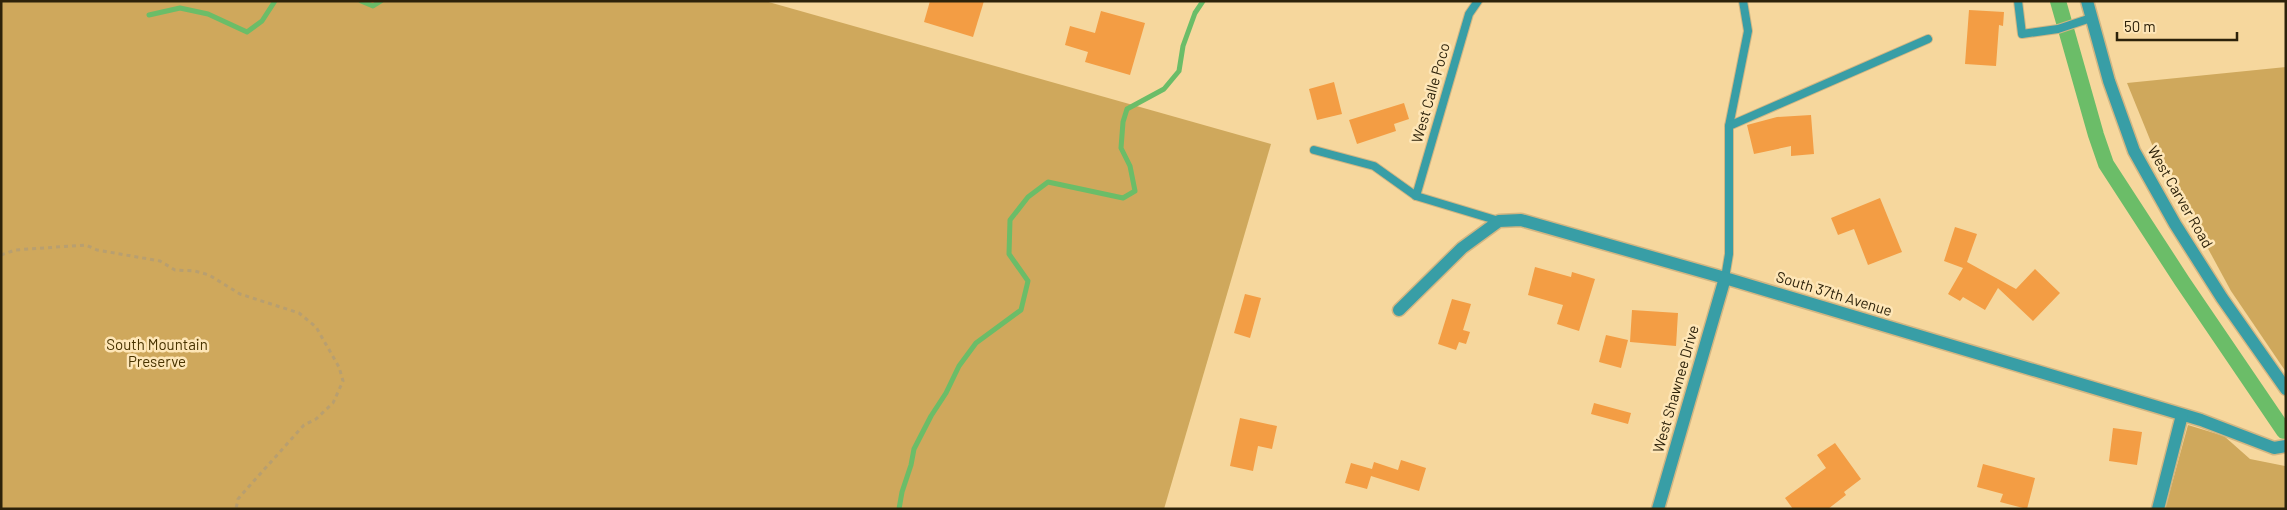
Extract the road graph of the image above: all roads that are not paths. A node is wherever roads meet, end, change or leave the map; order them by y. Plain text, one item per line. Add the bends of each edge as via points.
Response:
1 (1478, 1) edge
2 (1743, 1) edge
3 (2018, 1) edge
4 (2087, 1) edge
5 (2092, 18) junction
6 (1928, 39) dead end
7 (1728, 126) junction
8 (1314, 150) dead end
9 (1416, 196) junction
10 (1499, 221) junction
11 (1725, 278) junction
12 (1399, 310) dead end
13 (2286, 389) edge
14 (2182, 415) junction
15 (2286, 446) edge
16 (1658, 509) edge
17 (2158, 509) edge

1 - 9 lane, West Calle Poco via 1469,14
2 - 7 lane via 1748,31
3 - 5 lane via 2022,34 2058,29
4 - 5 street, West Carver Road
5 - 13 street, West Carver Road via 2108,81 2134,151 2222,298
6 - 7 lane
7 - 11 lane via 1729,254
8 - 9 lane via 1374,166
9 - 10 lane
10 - 11 street, South 37th Avenue via 1521,220
10 - 12 street via 1462,248
11 - 14 street, South 37th Avenue
11 - 16 street, West Shawnee Drive
14 - 15 street, South 37th Avenue via 2274,448
14 - 17 street

